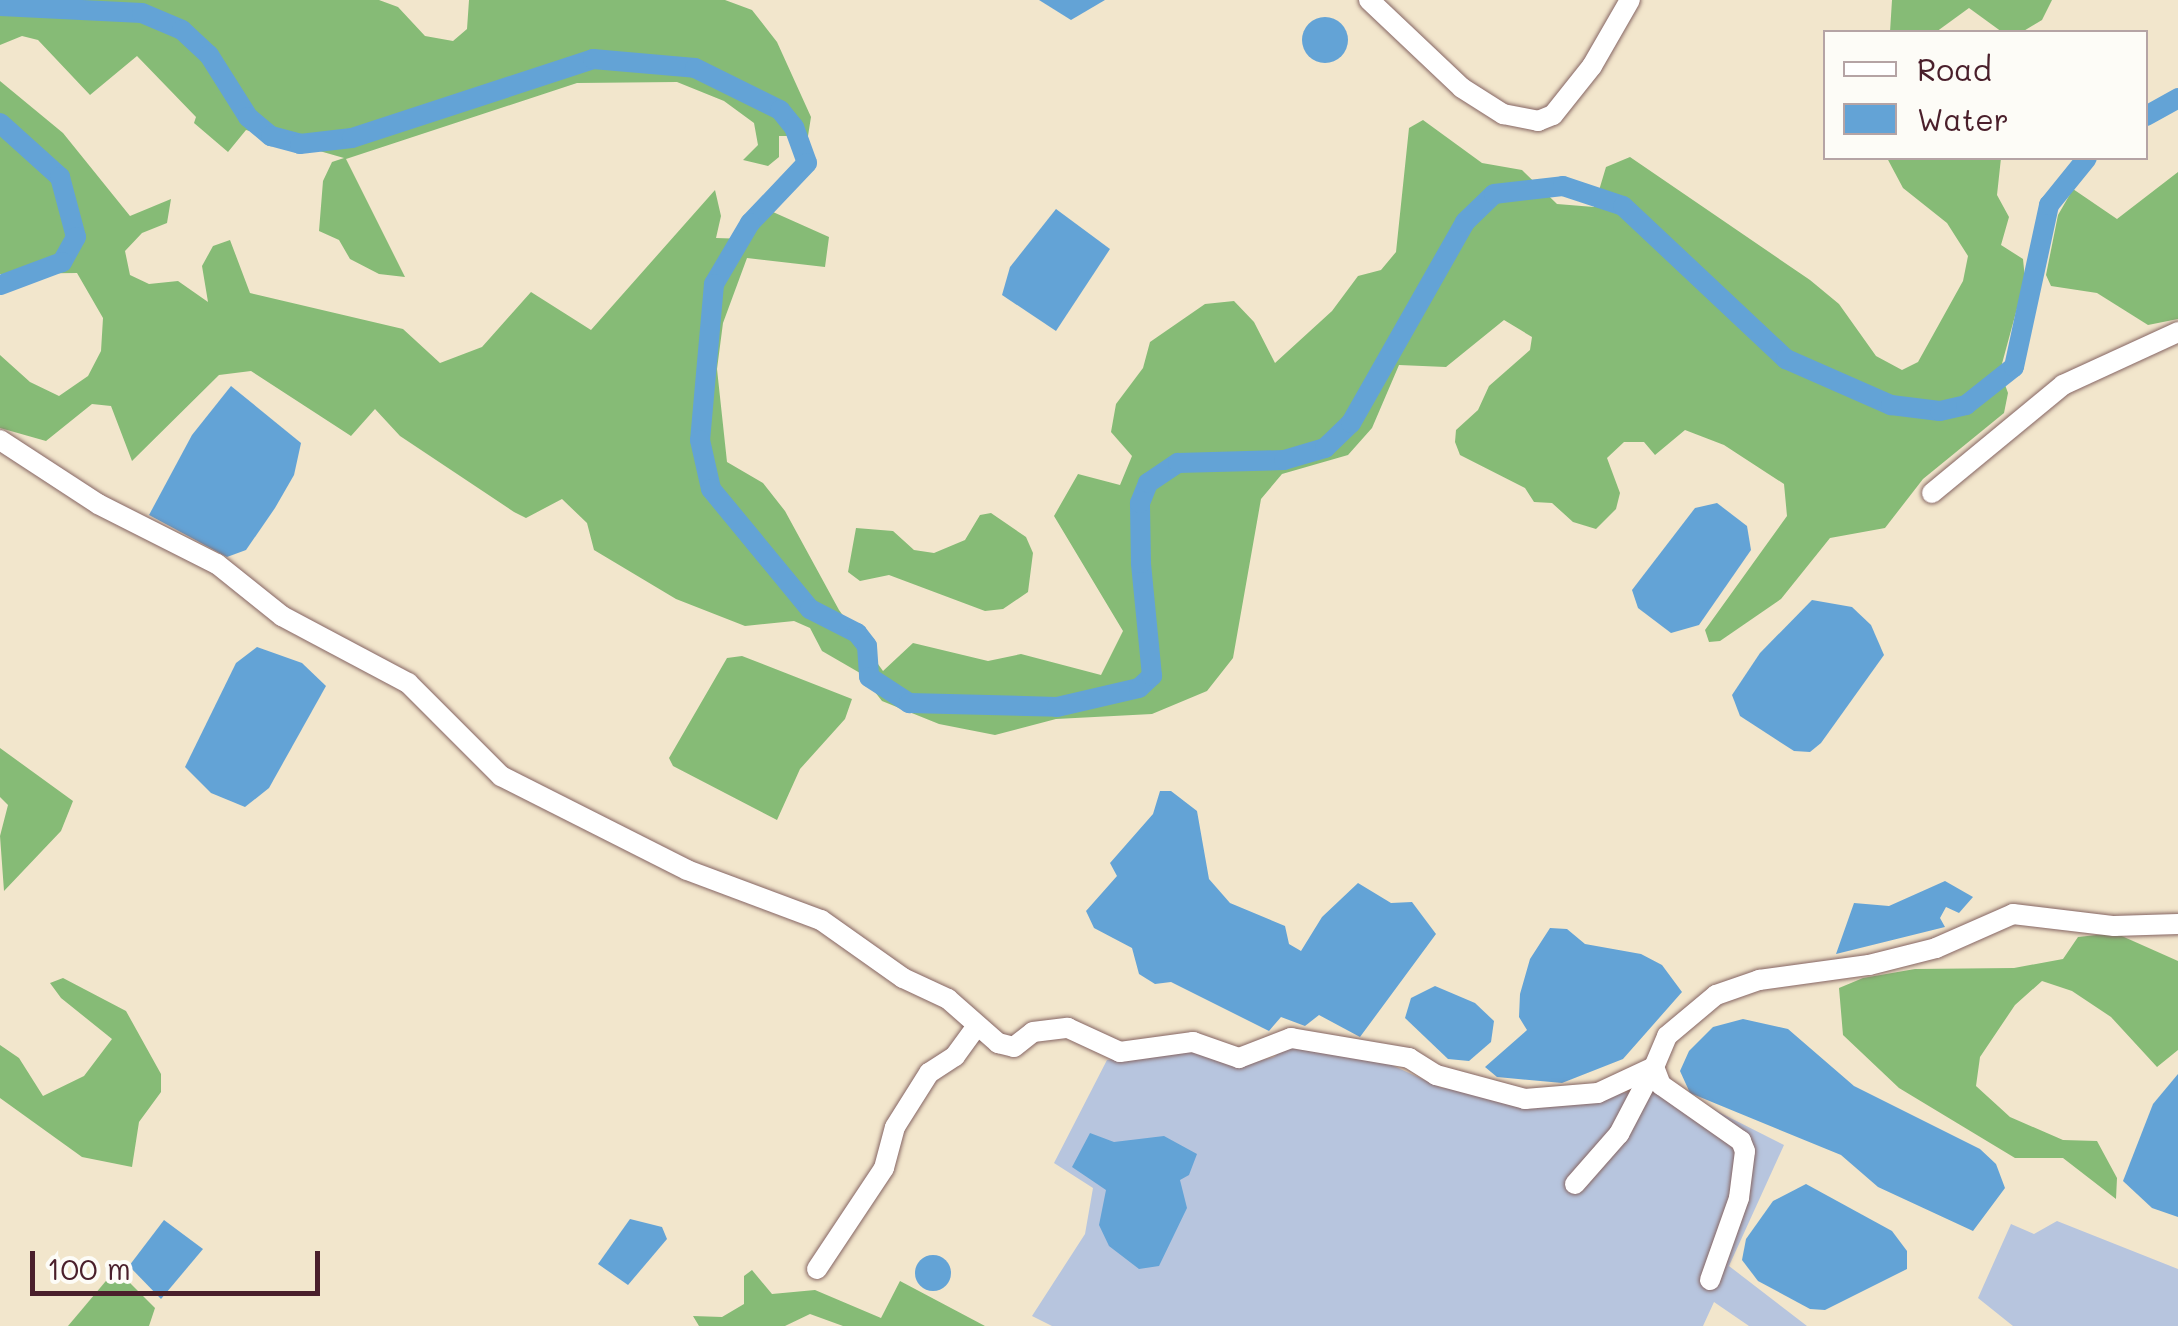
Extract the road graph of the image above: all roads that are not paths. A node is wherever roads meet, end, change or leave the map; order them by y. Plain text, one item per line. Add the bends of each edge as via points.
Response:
1 (1369, 0) edge
2 (1630, 0) edge
3 (2178, 332) edge
4 (0, 440) edge
5 (1932, 493) dead end
6 (2178, 924) edge
7 (977, 1026) junction
8 (1654, 1067) junction
9 (1575, 1184) dead end
10 (817, 1269) dead end
11 (1710, 1280) dead end

1 - 2 street via 1462,88 1503,114 1538,121 1553,115 1592,66
3 - 5 street via 2064,384
4 - 7 street via 98,504 217,564 282,616 408,683 501,776 687,870 821,920 903,978 948,999
6 - 8 street via 2114,926 2013,914 1920,952 1759,980 1701,1007 1668,1036
7 - 8 street via 1014,1047 1056,1027 1120,1052 1193,1042 1239,1058 1291,1038 1409,1058 1436,1075 1525,1099 1598,1093
7 - 10 street via 955,1056 929,1073 895,1127 884,1168
8 - 9 street via 1619,1134
8 - 11 street via 1661,1085 1740,1140 1746,1151 1740,1198

